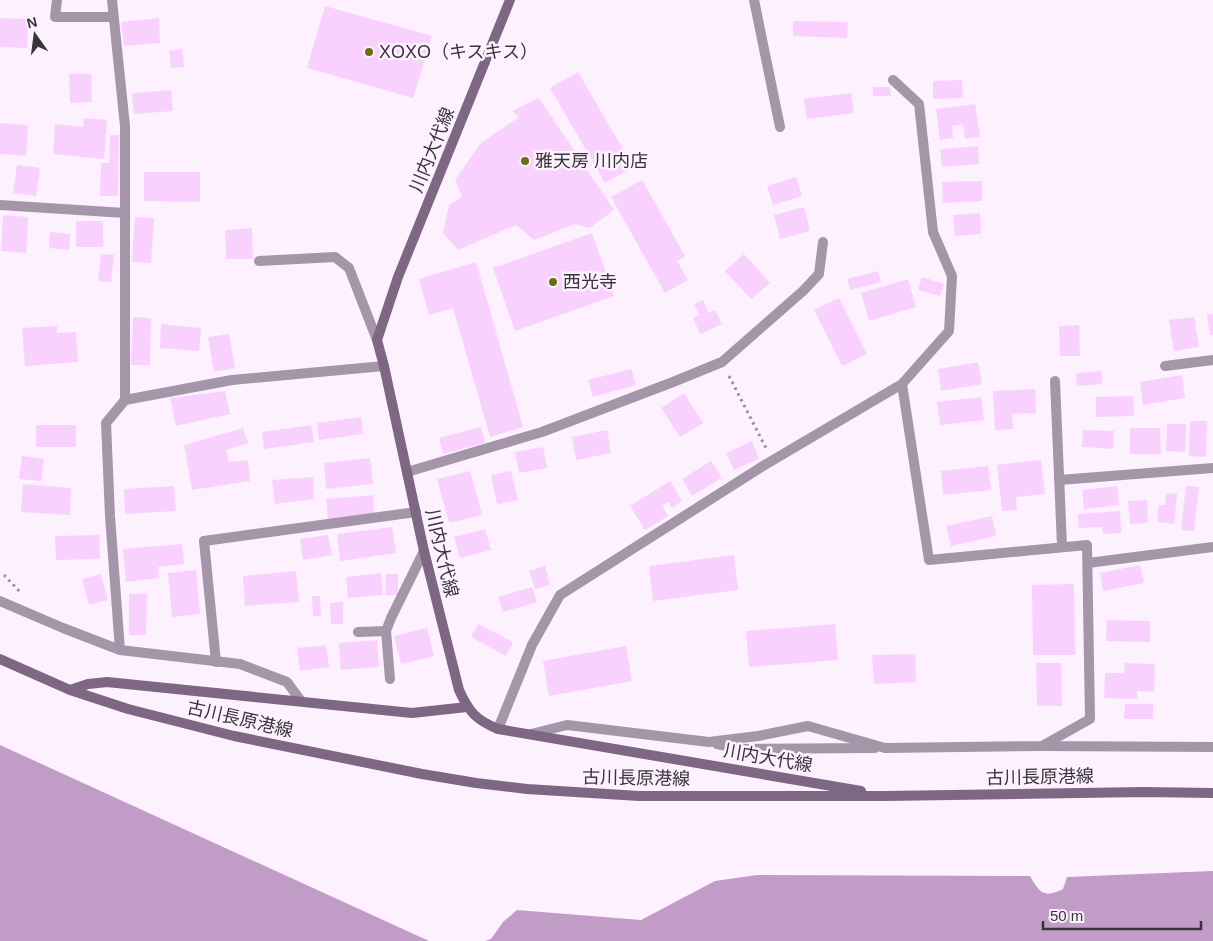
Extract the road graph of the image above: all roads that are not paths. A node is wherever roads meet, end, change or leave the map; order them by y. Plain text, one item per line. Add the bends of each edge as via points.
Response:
1 (57, 0) edge
2 (112, 0) edge
3 (510, 0) edge
4 (754, 0) edge
5 (113, 17) junction
6 (893, 80) dead end
7 (780, 127) dead end
8 (0, 206) edge
9 (125, 213) junction
10 (823, 242) dead end
11 (259, 262) dead end
12 (376, 340) junction
13 (1213, 360) edge
14 (384, 366) junction
15 (1165, 366) dead end
16 (1055, 381) dead end
17 (902, 384) junction
18 (125, 400) junction
19 (1213, 468) edge
20 (407, 472) junction
21 (1059, 480) junction
22 (416, 512) junction
23 (1062, 546) junction
24 (1213, 547) edge
25 (424, 551) junction
26 (1088, 563) junction
27 (0, 601) edge
28 (386, 631) junction
29 (358, 632) dead end
30 (120, 650) junction
31 (0, 659) edge
32 (216, 662) junction
33 (390, 679) dead end
34 (70, 690) junction
35 (301, 701) junction
36 (467, 707) junction
37 (498, 729) junction
38 (531, 734) junction
39 (709, 742) junction
40 (1042, 746) junction
41 (885, 748) junction
42 (1213, 748) edge
43 (1213, 793) edge
44 (886, 796) junction

1 - 5 street via 55,16
2 - 5 street
3 - 12 main road, 川内大代線 via 398,277
4 - 7 street
5 - 9 street via 125,126
6 - 17 street via 919,104 933,232 952,276 949,331
8 - 9 street
9 - 18 street
10 - 20 street via 819,274 722,362 542,432
11 - 12 street via 335,257 349,268
12 - 14 main road, 川内大代線
13 - 15 street
14 - 18 street via 232,380
14 - 20 main road, 川内大代線
16 - 21 street
17 - 23 street via 929,560
17 - 37 street via 560,595 532,645
18 - 30 street via 106,423
19 - 21 street
20 - 22 main road, 川内大代線
21 - 23 street
22 - 25 main road, 川内大代線
22 - 32 street via 204,541
23 - 26 street via 1087,545
24 - 26 street
25 - 28 street
25 - 36 main road, 川内大代線 via 459,690
26 - 40 street via 1090,719
27 - 30 street
28 - 29 street
28 - 33 street
30 - 32 street
31 - 34 main road, 古川長原港線
32 - 35 street via 240,664 287,682
34 - 35 main road, 古川長原港線 via 107,682
34 - 44 main road, 古川長原港線 via 128,709 234,736 476,783 580,794 639,796
35 - 36 main road, 古川長原港線 via 412,713
36 - 37 main road, 川内大代線 via 481,722
37 - 38 main road, 川内大代線
38 - 39 street via 567,725
38 - 44 main road, 川内大代線
39 - 41 street via 742,749
39 - 41 street via 808,726
40 - 41 street
40 - 42 street
43 - 44 main road, 古川長原港線

